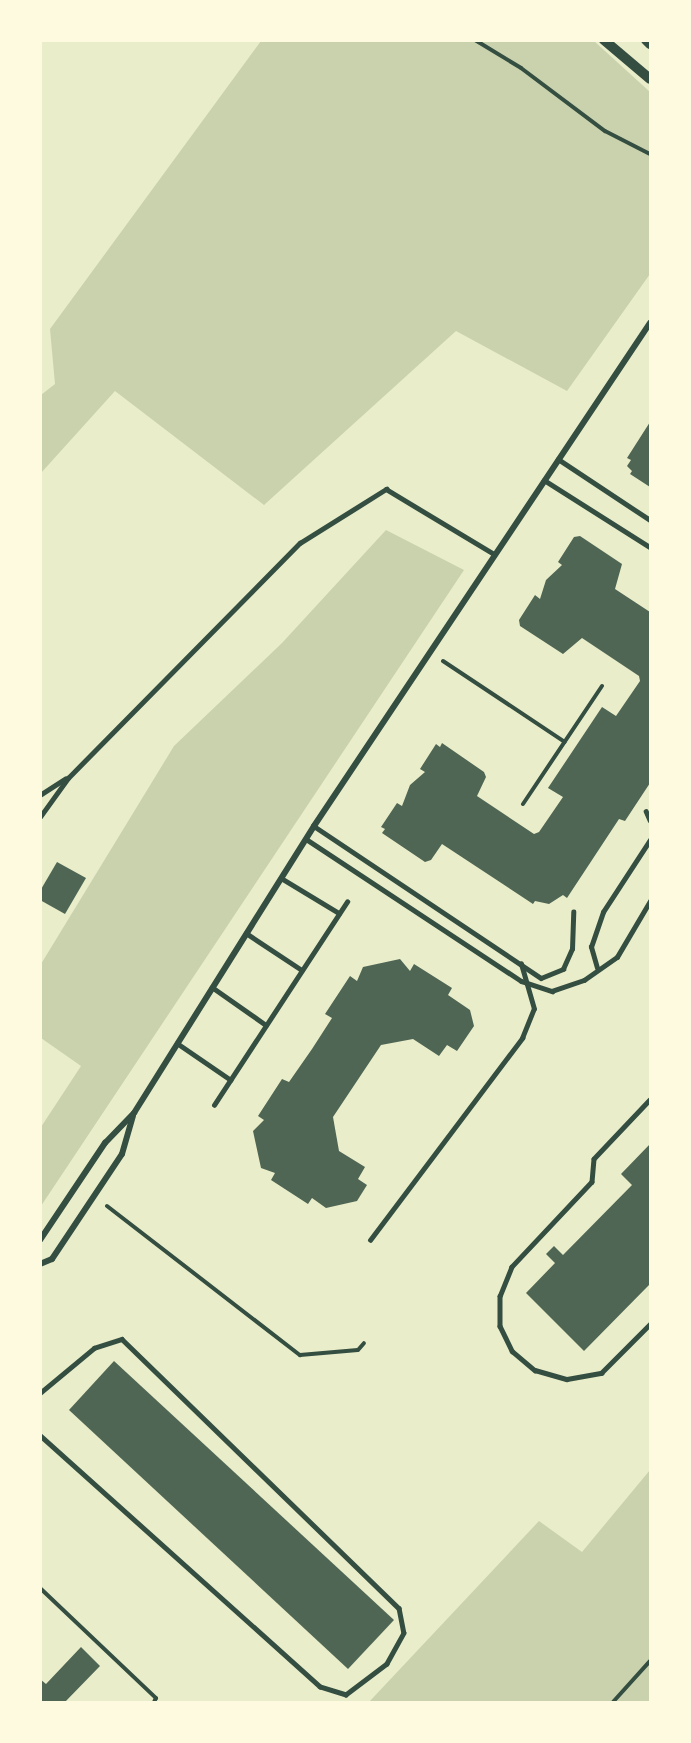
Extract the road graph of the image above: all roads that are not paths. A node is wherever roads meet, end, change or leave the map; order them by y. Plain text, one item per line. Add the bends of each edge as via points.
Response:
1 (604, 40) edge
2 (646, 40) edge
3 (651, 45) edge
4 (651, 79) edge
5 (651, 322) edge
6 (558, 458) junction
7 (544, 480) junction
8 (651, 520) edge
9 (651, 547) edge
10 (494, 554) junction
11 (68, 778) junction
12 (40, 795) edge
13 (646, 811) dead end
14 (40, 817) edge
15 (651, 820) edge
16 (314, 826) junction
17 (306, 839) junction
18 (651, 840) edge
19 (281, 878) junction
20 (651, 901) edge
21 (347, 902) dead end
22 (573, 912) dead end
23 (339, 913) junction
24 (246, 933) junction
25 (521, 964) junction
26 (597, 968) junction
27 (302, 970) junction
28 (529, 983) junction
29 (212, 987) junction
30 (266, 1025) junction
31 (177, 1043) junction
32 (231, 1080) junction
33 (651, 1100) edge
34 (214, 1105) dead end
35 (134, 1113) junction
36 (40, 1240) edge
37 (370, 1240) dead end
38 (40, 1264) edge
39 (651, 1324) edge
40 (40, 1393) edge
41 (40, 1436) edge

1 - 4 street
2 - 3 street
5 - 6 street
6 - 7 street
6 - 8 lane
7 - 9 lane
7 - 10 street
10 - 11 lane via 386,489 300,543
10 - 16 street
11 - 12 lane
11 - 14 lane
13 - 15 lane
16 - 17 street
16 - 25 lane
17 - 19 street
17 - 28 lane
18 - 26 lane via 603,912 591,947
19 - 23 lane
19 - 24 street
20 - 26 lane via 618,957
21 - 23 lane
22 - 25 lane via 572,949 563,969 542,978
23 - 27 lane
24 - 27 lane
24 - 29 street
25 - 28 lane
26 - 28 lane via 584,980 552,991
27 - 30 lane
28 - 37 lane via 534,1009 522,1038
29 - 30 lane
29 - 31 street
30 - 32 lane
31 - 32 lane
31 - 35 street
32 - 34 lane
33 - 39 lane via 594,1159 592,1182 512,1267 500,1296 500,1326 512,1351 535,1370 567,1379 601,1373
35 - 36 street via 105,1143
35 - 38 street via 122,1154 52,1259
40 - 41 lane via 94,1348 122,1339 399,1608 404,1633 387,1664 346,1695 320,1687

